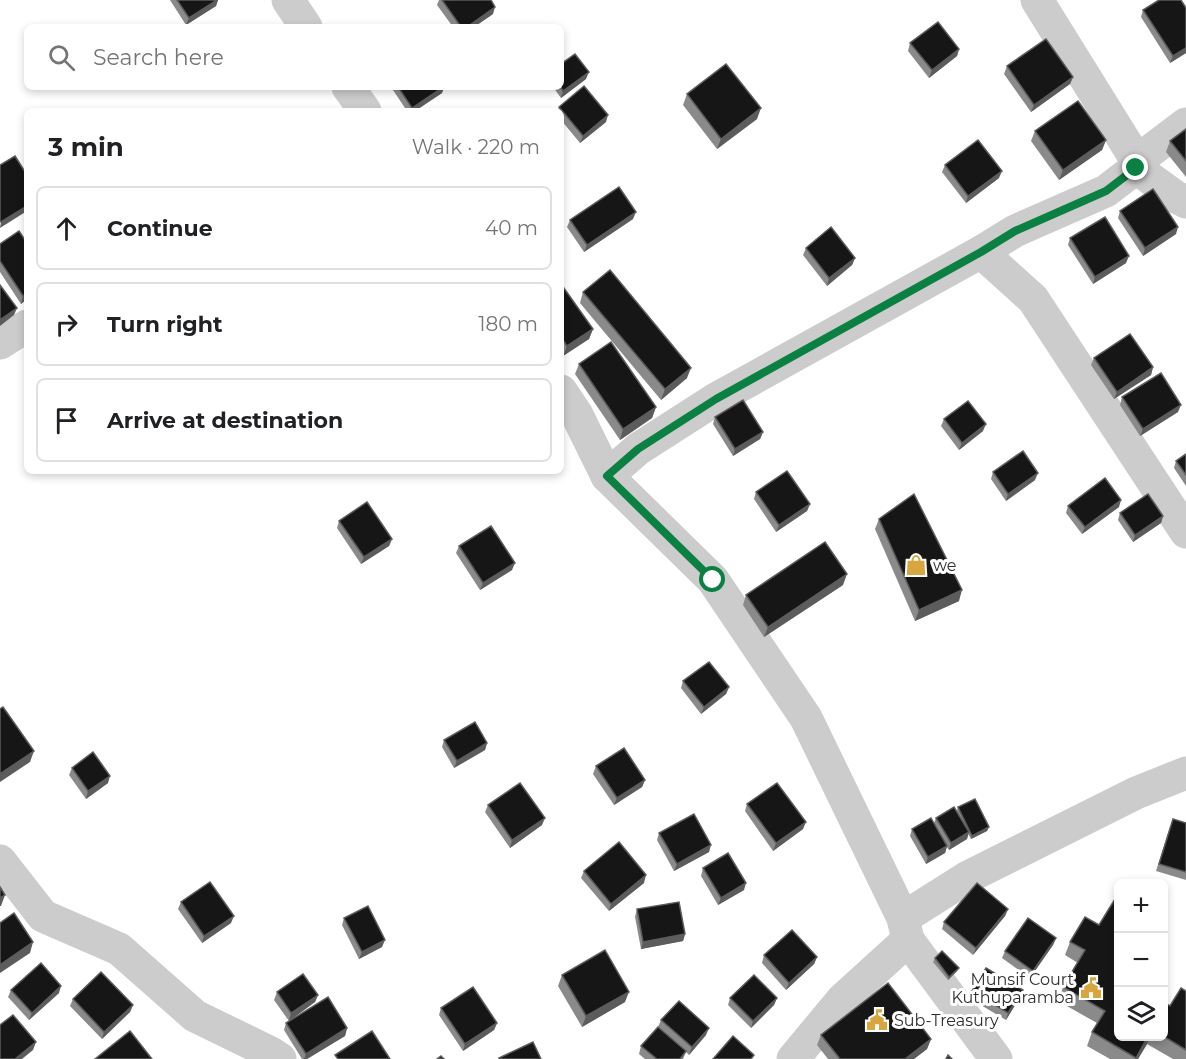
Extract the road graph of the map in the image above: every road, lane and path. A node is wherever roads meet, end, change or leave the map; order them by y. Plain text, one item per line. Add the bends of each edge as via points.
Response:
1 (288, 0) edge
2 (1037, 0) edge
3 (304, 24) edge
4 (350, 90) edge
5 (363, 108) edge
6 (1186, 124) edge
7 (1137, 164) junction
8 (1186, 202) edge
9 (981, 252) junction
10 (24, 328) edge
11 (0, 343) edge
12 (564, 395) edge
13 (607, 476) junction
14 (1186, 532) edge
15 (1186, 773) edge
16 (0, 861) edge
17 (905, 929) junction
18 (280, 1059) edge
19 (793, 1059) edge
20 (996, 1059) edge

1 - 3 street
2 - 7 street
4 - 5 street
6 - 7 street
7 - 8 street
7 - 9 street via 1106,191 1015,231
9 - 13 street via 716,399 638,449
9 - 14 street via 1033,298
10 - 11 street
12 - 13 street via 578,415
13 - 17 street via 713,580 806,718
15 - 17 street via 1136,793 968,878
16 - 18 street via 43,916 119,949 195,1016
17 - 19 street
17 - 20 street

